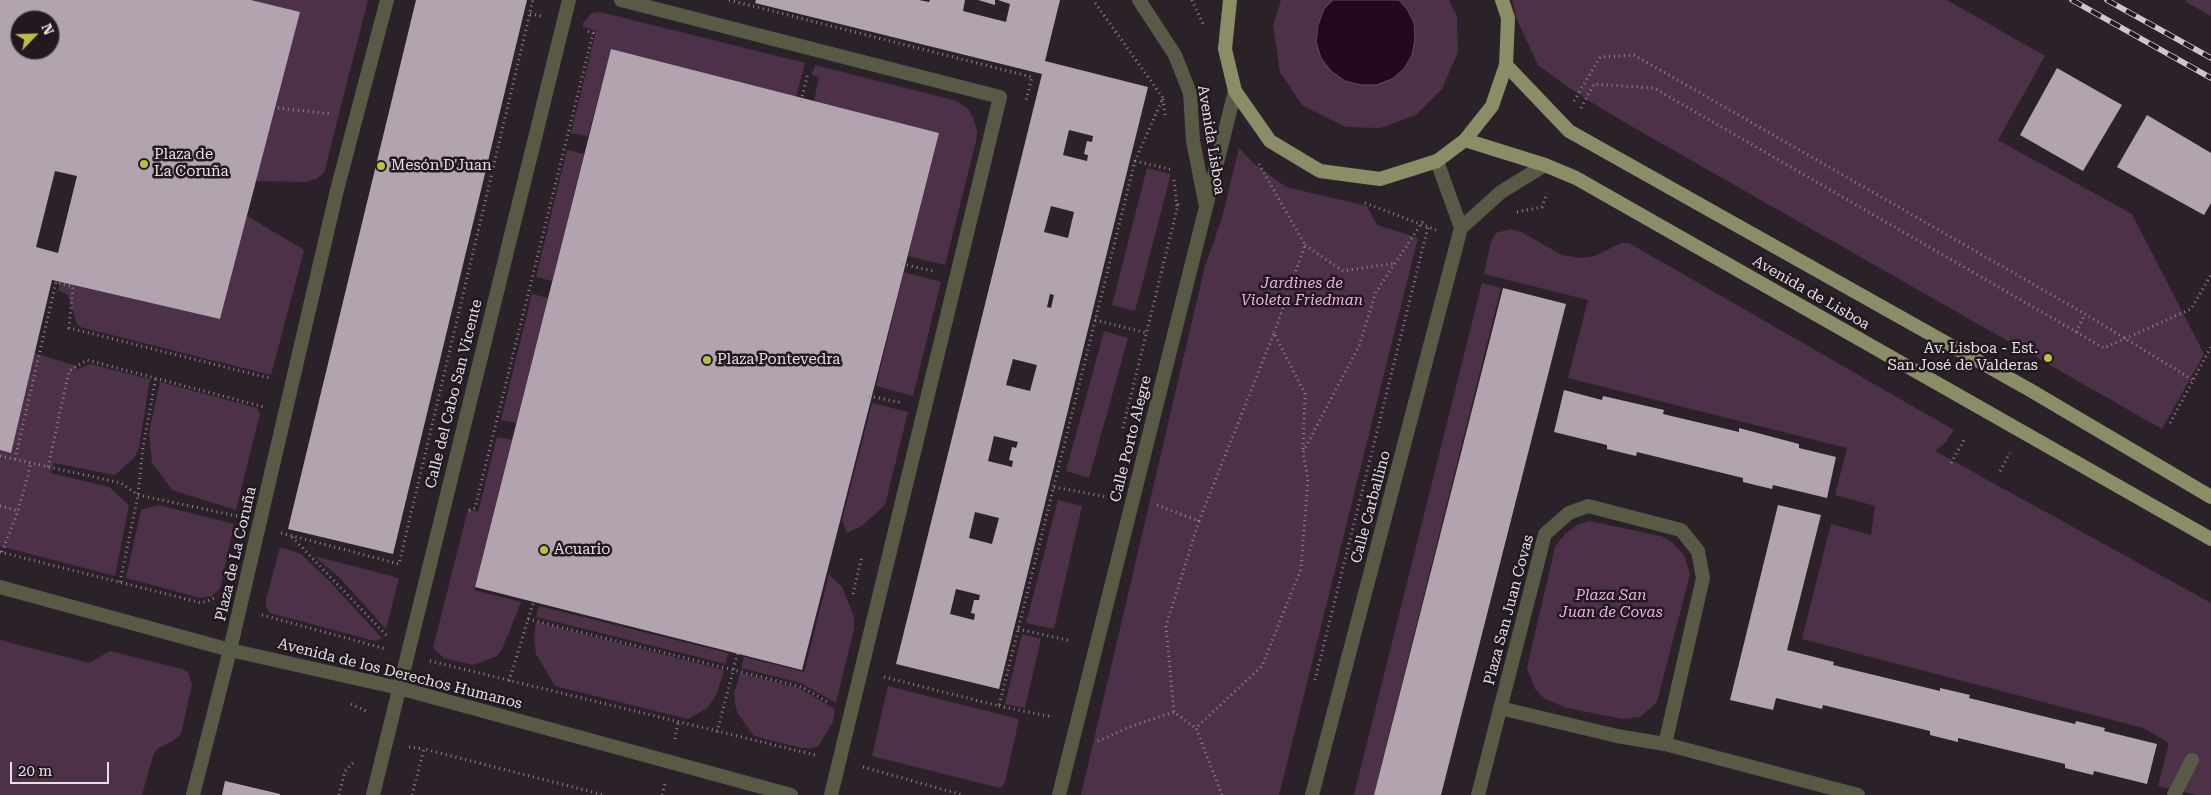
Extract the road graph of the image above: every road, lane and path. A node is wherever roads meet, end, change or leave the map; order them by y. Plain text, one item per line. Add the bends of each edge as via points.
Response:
1 (387, 0) edge
2 (533, 0) edge
3 (569, 0) edge
4 (621, 0) edge
5 (728, 0) edge
6 (1093, 0) edge
7 (1139, 0) edge
8 (1502, 0) edge
9 (1227, 2) edge
10 (581, 30) dead end
11 (1506, 65) junction
12 (809, 70) dead end
13 (1235, 91) junction
14 (801, 101) dead end
15 (1573, 104) dead end
16 (1024, 106) dead end
17 (278, 108) dead end
18 (321, 113) dead end
19 (1569, 131) junction
20 (1465, 140) junction
21 (1255, 157) dead end
22 (1135, 161) junction
23 (1437, 161) junction
24 (1546, 165) junction
25 (1172, 170) dead end
26 (1206, 208) junction
27 (1425, 218) dead end
28 (1428, 227) dead end
29 (1461, 228) junction
30 (1305, 245) junction
31 (1395, 263) junction
32 (902, 264) dead end
33 (936, 272) dead end
34 (2211, 275) edge
35 (2085, 314) junction
36 (1095, 320) junction
37 (2076, 332) junction
38 (1147, 333) dead end
39 (1274, 333) junction
40 (2124, 339) junction
41 (2211, 348) edge
42 (156, 377) junction
43 (2193, 380) junction
44 (271, 385) dead end
45 (869, 396) dead end
46 (268, 399) dead end
47 (912, 404) dead end
48 (266, 408) junction
49 (264, 417) dead end
50 (2170, 423) dead end
51 (1965, 438) dead end
52 (1302, 452) junction
53 (2010, 452) dead end
54 (0, 456) edge
55 (15, 459) junction
56 (1951, 462) dead end
57 (31, 463) junction
58 (48, 467) junction
59 (2000, 471) dead end
60 (1054, 487) junction
61 (138, 495) junction
62 (2211, 496) edge
63 (1106, 497) dead end
64 (1149, 502) dead end
65 (0, 506) edge
66 (18, 511) junction
67 (463, 512) dead end
68 (242, 517) dead end
69 (1199, 521) junction
70 (279, 532) dead end
71 (291, 536) junction
72 (2211, 539) edge
73 (1, 552) edge
74 (862, 554) dead end
75 (120, 582) junction
76 (0, 587) edge
77 (534, 600) dead end
78 (852, 602) dead end
79 (240, 609) junction
80 (528, 619) junction
81 (1018, 629) junction
82 (392, 641) dead end
83 (1072, 641) dead end
84 (230, 650) junction
85 (738, 652) dead end
86 (407, 655) junction
87 (734, 670) junction
88 (879, 676) dead end
89 (509, 680) junction
90 (399, 688) junction
91 (1312, 689) dead end
92 (345, 700) dead end
93 (832, 704) dead end
94 (999, 706) junction
95 (1500, 708) junction
96 (1174, 712) junction
97 (1053, 718) dead end
98 (370, 720) dead end
99 (1196, 728) junction
100 (717, 732) junction
101 (1097, 742) dead end
102 (1665, 744) junction
103 (821, 750) dead end
104 (815, 755) junction
105 (360, 758) dead end
106 (2192, 760) dead end
107 (839, 761) junction
108 (193, 795) edge
109 (339, 795) edge
110 (373, 795) edge
111 (412, 795) edge
112 (604, 795) edge
113 (791, 795) edge
114 (831, 795) edge
115 (963, 795) edge
116 (1059, 795) edge
117 (1222, 795) edge
118 (1312, 795) edge
119 (1478, 795) edge
120 (1858, 795) edge
121 (2174, 795) edge

1 - 79 street, Plaza de La Coruña via 337,190
2 - 71 path via 398,564
3 - 86 street, Calle del Cabo San Vicente
4 - 107 street via 1000,97
5 - 16 path via 1032,77
6 - 22 path via 1163,98
7 - 26 street, Avenida Lisboa via 1175,55 1190,93 1193,141
8 - 11 main road via 1508,18
9 - 13 main road via 1225,49
10 - 67 path via 593,33 475,508
11 - 19 main road, Avenida de Lisboa
11 - 20 main road via 1492,106
12 - 14 path
13 - 23 main road via 1270,141 1320,172 1380,179
13 - 26 street, Calle Porto Alegre
15 - 35 path via 1600,57 1634,55
17 - 18 path
19 - 37 path via 1594,84 1654,88
19 - 62 main road, Avenida de Lisboa via 2030,390
20 - 23 main road
20 - 24 main road, Avenida de Lisboa
21 - 30 path
22 - 25 path
22 - 36 path
23 - 29 street
24 - 29 street via 1501,192
24 - 72 main road, Avenida de Lisboa via 1576,178
26 - 116 street, Calle Porto Alegre
27 - 31 path
28 - 91 path
29 - 118 street, Calle Carballino
30 - 31 path via 1343,271
30 - 39 path
31 - 52 path via 1376,292 1359,346
32 - 33 path
34 - 40 path via 2191,309
35 - 37 path
35 - 40 path
36 - 38 path
36 - 60 path
37 - 40 path via 2104,348
39 - 52 path via 1305,394
39 - 69 path
40 - 43 path
41 - 43 path
42 - 48 path
42 - 58 path via 87,360 69,371
42 - 61 path
43 - 50 path
44 - 55 path via 273,379 69,328 73,287 56,282
45 - 47 path
46 - 48 path
48 - 49 path
51 - 56 path
52 - 99 path via 1308,479 1301,569 1262,666
53 - 59 path
54 - 55 path
55 - 57 path
57 - 58 path
57 - 66 path
58 - 61 path via 121,483
60 - 63 path
60 - 81 path
61 - 68 path
61 - 75 path
64 - 69 path
65 - 66 path
66 - 73 path
69 - 96 path via 1166,626
70 - 71 path
71 - 82 path
73 - 75 path
74 - 78 path
75 - 79 path via 202,603 219,596
76 - 84 street, Avenida de los Derechos Humanos
77 - 80 path
79 - 84 street, Plaza de La Coruña
79 - 86 path
80 - 87 path
80 - 89 path
81 - 83 path
81 - 94 path
84 - 90 street, Avenida de los Derechos Humanos
84 - 108 street, Plaza de La Coruña
85 - 87 path
86 - 89 path
86 - 90 street, Calle del Cabo San Vicente
87 - 93 path via 802,687
87 - 100 path
88 - 94 path
89 - 100 path
90 - 110 street, Calle del Cabo San Vicente
90 - 113 street, Avenida de los Derechos Humanos
92 - 98 path via 370,713
94 - 97 path
95 - 102 street, Plaza San Juan Covas
95 - 102 street, Plaza San Juan Covas via 1545,534 1569,513 1588,506 1681,530 1698,551 1703,578
95 - 119 street, Plaza San Juan Covas
96 - 99 path
96 - 101 path
99 - 117 path
100 - 104 path
102 - 120 street, Plaza San Juan Covas
103 - 104 path
104 - 107 path
105 - 109 path via 345,771
106 - 121 street
107 - 114 street
107 - 115 path
111 - 112 path via 424,749

